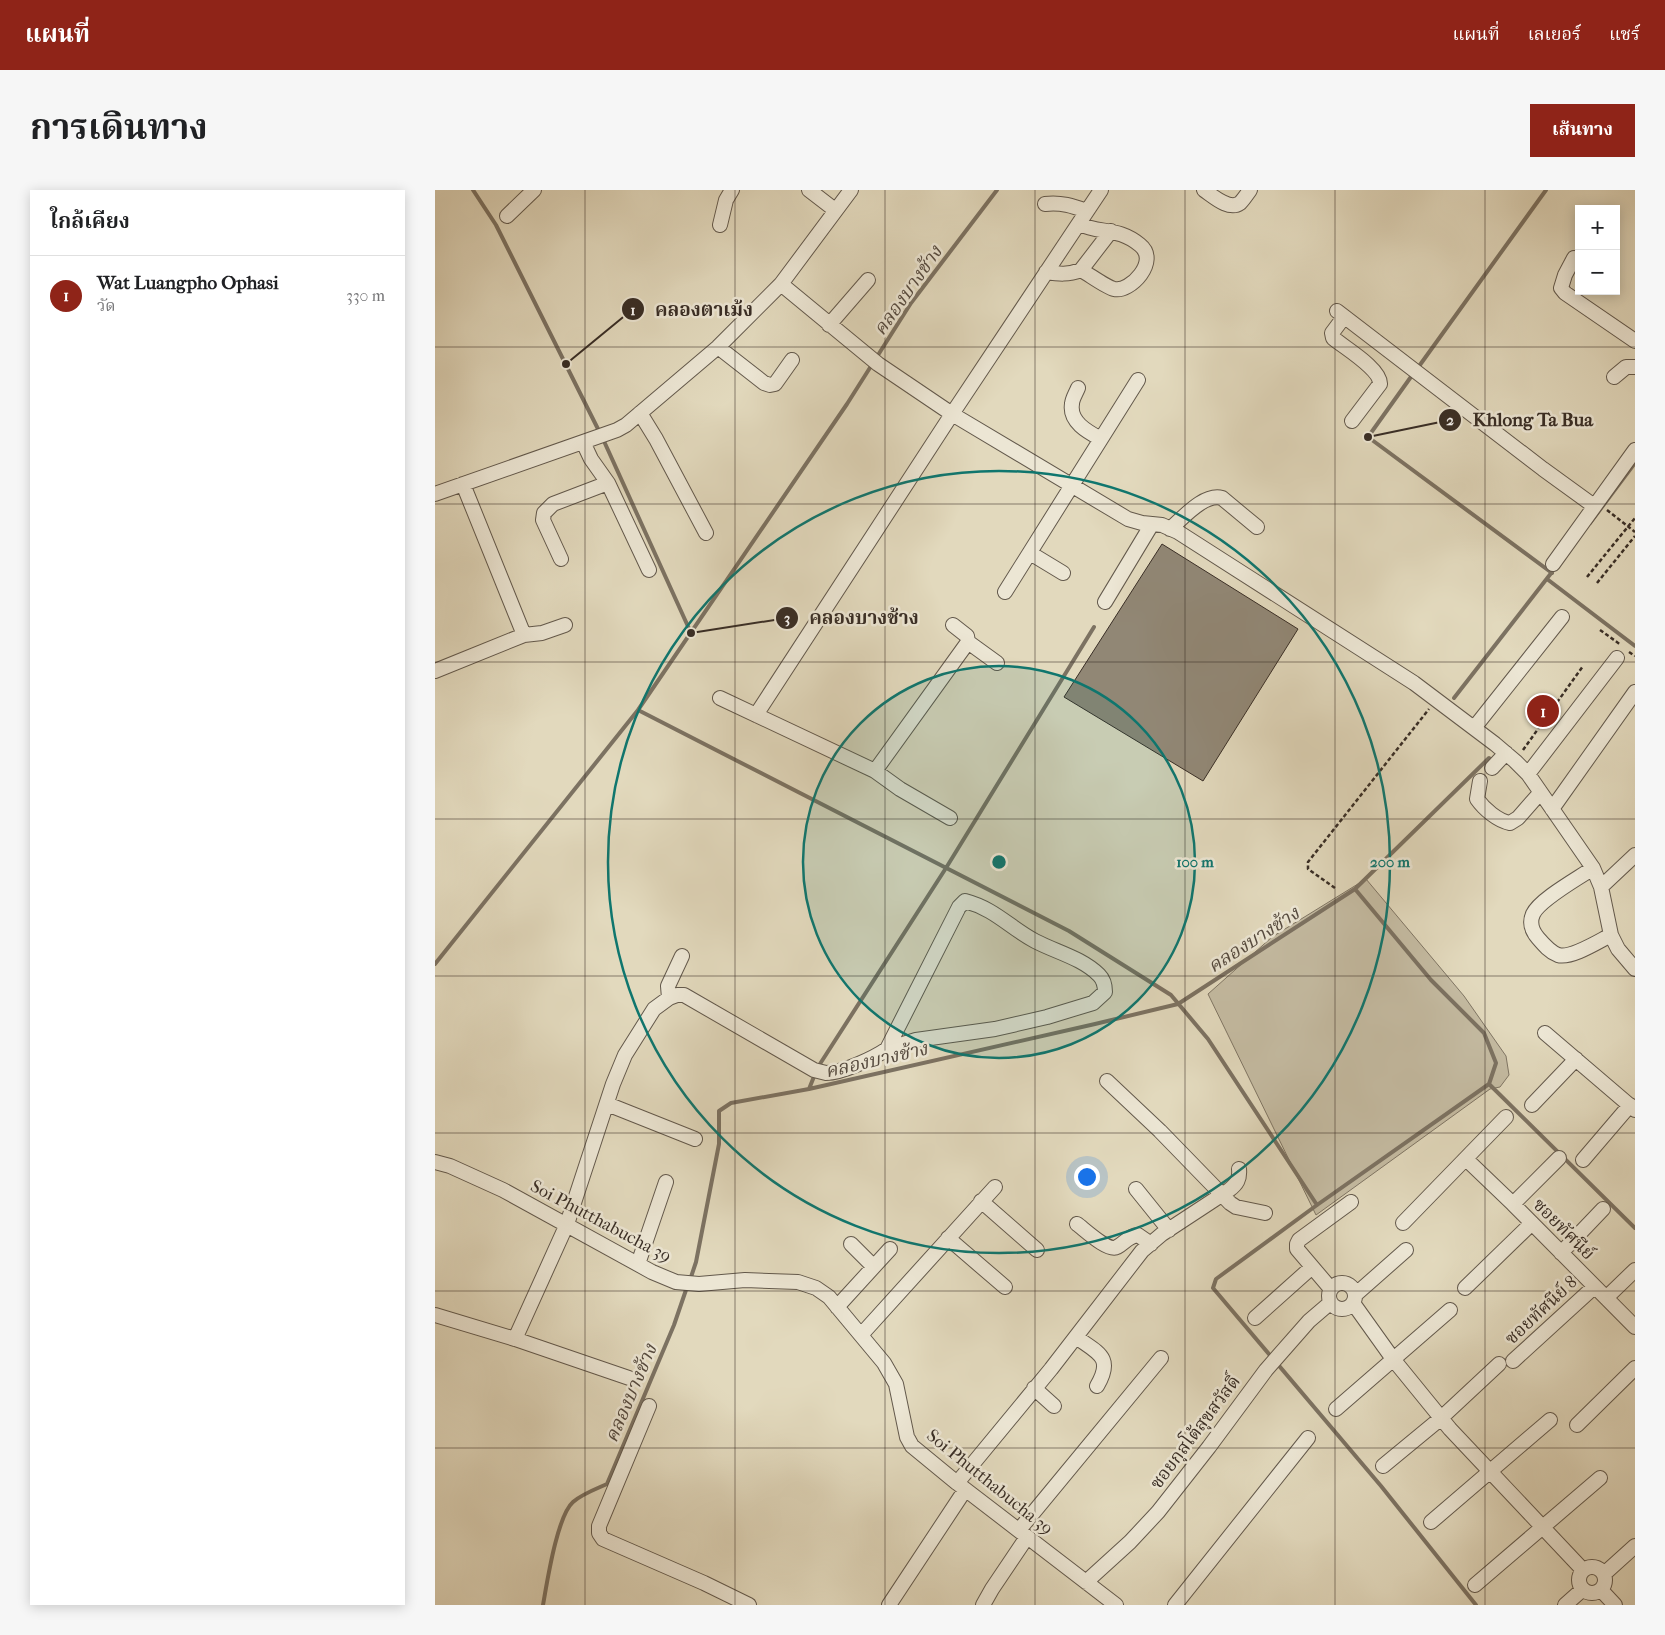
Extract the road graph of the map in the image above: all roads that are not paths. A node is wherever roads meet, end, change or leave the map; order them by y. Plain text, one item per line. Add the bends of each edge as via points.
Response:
1 (534, 190) edge
2 (732, 190) edge
3 (809, 190) edge
4 (851, 190) edge
5 (1101, 190) edge
6 (1203, 190) edge
7 (1251, 190) edge
8 (1045, 204) dead end
9 (835, 210) junction
10 (1087, 211) junction
11 (507, 216) dead end
12 (1079, 224) junction
13 (720, 225) dead end
14 (1111, 231) junction
15 (1574, 258) dead end
16 (1081, 270) junction
17 (1046, 272) junction
18 (868, 280) dead end
19 (781, 284) junction
20 (829, 325) junction
21 (1635, 341) edge
22 (718, 347) junction
23 (792, 360) dead end
24 (1635, 367) edge
25 (1614, 377) dead end
26 (1138, 380) dead end
27 (1078, 388) dead end
28 (640, 413) junction
29 (952, 414) junction
30 (1353, 421) dead end
31 (590, 439) junction
32 (1101, 439) junction
33 (1635, 450) edge
34 (463, 484) junction
35 (608, 484) junction
36 (1073, 486) junction
37 (435, 494) edge
38 (1599, 507) junction
39 (1152, 524) junction
40 (1257, 527) dead end
41 (1170, 529) junction
42 (706, 533) dead end
43 (1030, 553) junction
44 (561, 559) dead end
45 (1553, 564) dead end
46 (649, 570) dead end
47 (1063, 573) dead end
48 (1005, 592) dead end
49 (1105, 602) dead end
50 (1562, 617) dead end
51 (565, 625) dead end
52 (953, 625) dead end
53 (524, 635) junction
54 (968, 642) junction
55 (1622, 651) road end
56 (997, 663) dead end
57 (435, 671) edge
58 (1635, 692) edge
59 (720, 698) dead end
60 (756, 715) junction
61 (1474, 728) junction
62 (1511, 757) junction
63 (1492, 768) dead end
64 (875, 771) junction
65 (1528, 774) junction
66 (1480, 782) dead end
67 (1541, 793) junction
68 (1552, 809) junction
69 (950, 818) dead end
70 (1635, 855) edge
71 (1593, 868) junction
72 (1601, 888) junction
73 (1611, 935) junction
74 (682, 956) dead end
75 (1635, 969) edge
76 (669, 998) junction
77 (1545, 1033) dead end
78 (887, 1049) junction
79 (1576, 1059) junction
80 (1107, 1081) dead end
81 (607, 1104) junction
82 (1532, 1106) dead end
83 (1632, 1108) edge
84 (1506, 1117) dead end
85 (695, 1139) dead end
86 (1559, 1158) dead end
87 (1466, 1159) junction
88 (1583, 1160) dead end
89 (435, 1162) edge
90 (1239, 1169) dead end
91 (666, 1182) dead end
92 (995, 1186) dead end
93 (1136, 1189) dead end
94 (1222, 1195) junction
95 (981, 1201) junction
96 (1351, 1202) dead end
97 (1513, 1204) junction
98 (1603, 1209) dead end
99 (1265, 1213) dead end
100 (1403, 1223) dead end
101 (1532, 1223) junction
102 (567, 1224) junction
103 (1077, 1224) dead end
104 (1169, 1230) junction
105 (948, 1238) junction
106 (851, 1244) dead end
107 (1151, 1244) junction
108 (890, 1249) dead end
109 (1037, 1250) dead end
110 (1406, 1250) dead end
111 (1561, 1252) junction
112 (639, 1264) junction
113 (873, 1266) junction
114 (1312, 1267) junction
115 (1635, 1270) edge
116 (1005, 1287) dead end
117 (1594, 1287) junction
118 (1465, 1288) dead end
119 (1330, 1296) junction
120 (1606, 1298) junction
121 (1354, 1299) junction
122 (837, 1307) junction
123 (1450, 1310) dead end
124 (435, 1315) edge
125 (1255, 1318) dead end
126 (1635, 1326) edge
127 (861, 1335) junction
128 (1076, 1337) junction
129 (515, 1338) junction
130 (1161, 1358) dead end
131 (1393, 1359) junction
132 (1513, 1361) dead end
133 (1499, 1364) dead end
134 (1635, 1368) edge
135 (629, 1378) dead end
136 (1097, 1386) dead end
137 (1034, 1388) junction
138 (649, 1406) dead end
139 (1054, 1406) dead end
140 (1336, 1409) dead end
141 (1440, 1419) junction
142 (1551, 1420) dead end
143 (1577, 1425) dead end
144 (1308, 1438) dead end
145 (1383, 1466) dead end
146 (1490, 1473) junction
147 (1600, 1478) dead end
148 (961, 1486) junction
149 (1431, 1522) dead end
150 (1542, 1526) junction
151 (1023, 1533) junction
152 (1635, 1546) edge
153 (1583, 1570) junction
154 (1604, 1574) junction
155 (1086, 1582) junction
156 (1475, 1585) dead end
157 (1583, 1589) junction
158 (1601, 1590) junction
159 (749, 1605) edge
160 (889, 1605) edge
161 (983, 1605) edge
162 (1115, 1605) edge
163 (1175, 1605) edge
164 (1565, 1605) edge
165 (1615, 1605) edge

1 - 11 street
2 - 13 street
3 - 9 street
4 - 9 street
5 - 10 street
6 - 7 street via 1230,206 1240,203
8 - 10 street via 1072,205
9 - 19 street
10 - 12 street
12 - 14 street via 1089,229
12 - 17 street
14 - 16 street
14 - 16 street via 1123,234 1147,253 1148,264 1139,276 1129,285 1115,290
15 - 21 street via 1561,288
16 - 17 street via 1061,275
17 - 29 street
18 - 20 street
19 - 20 street
19 - 22 street
20 - 29 street via 865,355
22 - 23 street via 770,386 775,384
22 - 28 street
24 - 25 street via 1626,367
26 - 32 street
27 - 32 street via 1071,404 1074,418 1083,429
28 - 31 street via 617,430
28 - 42 street
29 - 36 street
29 - 60 street
30 - 38 street via 1380,384 1380,379 1333,338 1340,314
31 - 34 street
31 - 35 street via 591,459
32 - 36 street
33 - 38 street
34 - 37 street
34 - 53 street
35 - 44 street via 553,504 544,514 543,520
35 - 46 street
36 - 39 street via 1128,519
36 - 43 street
38 - 45 street
39 - 41 street
39 - 49 street
40 - 41 street via 1217,496 1207,498
41 - 61 street via 1381,662
43 - 47 street
43 - 48 street
50 - 61 street
51 - 53 street
52 - 54 street via 967,636
53 - 57 street
54 - 56 street
54 - 64 street
55 - 65 street
58 - 68 street
59 - 60 street
60 - 64 street
61 - 62 street
62 - 63 street
62 - 65 street
64 - 69 street
65 - 67 street
66 - 67 street via 1477,798 1503,822 1510,823 1518,818
67 - 68 street
68 - 71 street
70 - 72 street
71 - 72 street
71 - 73 street via 1542,903 1533,913 1533,933 1550,951 1566,956
72 - 73 street
73 - 75 street
74 - 76 street via 668,986
76 - 78 street via 685,995 820,1071 836,1072
76 - 81 street via 653,1010 625,1056
77 - 79 street
78 - 78 street via 916,1040 995,1029 1047,1017 1093,1003 1105,992 1105,985 1099,975 1075,959 1034,940 987,908 965,901 959,907
79 - 82 street
79 - 83 street
80 - 94 street
81 - 85 street
81 - 102 street
83 - 88 street
84 - 87 street
86 - 97 street
87 - 97 street, ซอยทัศนีย์
87 - 100 street
89 - 102 street, Soi Phutthabucha 39 via 503,1190
90 - 94 street via 1237,1182
91 - 112 street
92 - 95 street
93 - 104 street
94 - 99 street via 1236,1207
94 - 104 street
95 - 105 street
95 - 109 street
96 - 114 street via 1299,1240 1297,1249
97 - 101 street, ซอยทัศนีย์
98 - 111 street
101 - 111 street, ซอยทัศนีย์
101 - 118 street
102 - 112 street, Soi Phutthabucha 39
102 - 129 street
103 - 107 street via 1112,1248 1138,1235
104 - 107 street
105 - 116 street
105 - 127 street
106 - 113 street
107 - 128 street
108 - 113 street
110 - 121 street
111 - 117 street, ซอยทัศนีย์
112 - 122 street, Soi Phutthabucha 39 via 675,1282 798,1282 816,1288
113 - 122 street
114 - 119 street
114 - 125 street
115 - 120 street
117 - 120 street, ซอยทัศนีย์
117 - 132 street, ซอยทัศนีย์ 8
119 - 121 street via 1341,1310 1350,1306
119 - 121 street via 1335,1285 1345,1284 1350,1286
119 - 155 street, ซอยกุสโต้สุขสวัสดิ์ via 1265,1370 1158,1512
120 - 126 street, ซอยทัศนีย์
121 - 131 street
122 - 127 street, Soi Phutthabucha 39
123 - 131 street
124 - 129 street
127 - 148 street, Soi Phutthabucha 39 via 896,1384 906,1432 913,1446
128 - 136 street via 1103,1358 1104,1374
128 - 137 street
129 - 135 street
130 - 151 street
131 - 140 street
131 - 141 street
133 - 141 street
134 - 143 street
137 - 139 street
137 - 148 street
138 - 159 street via 599,1526 599,1533 603,1540
141 - 145 street
141 - 146 street
142 - 146 street
144 - 163 street
146 - 149 street
146 - 150 street
147 - 150 street
148 - 151 street, Soi Phutthabucha 39
148 - 160 street
150 - 153 street
150 - 156 street
151 - 155 street, Soi Phutthabucha 39
151 - 161 street
152 - 154 street
153 - 154 street via 1595,1567
153 - 157 street via 1579,1583
154 - 158 street
155 - 162 street, Soi Phutthabucha 39
157 - 158 street via 1595,1593
157 - 164 street
158 - 165 street

